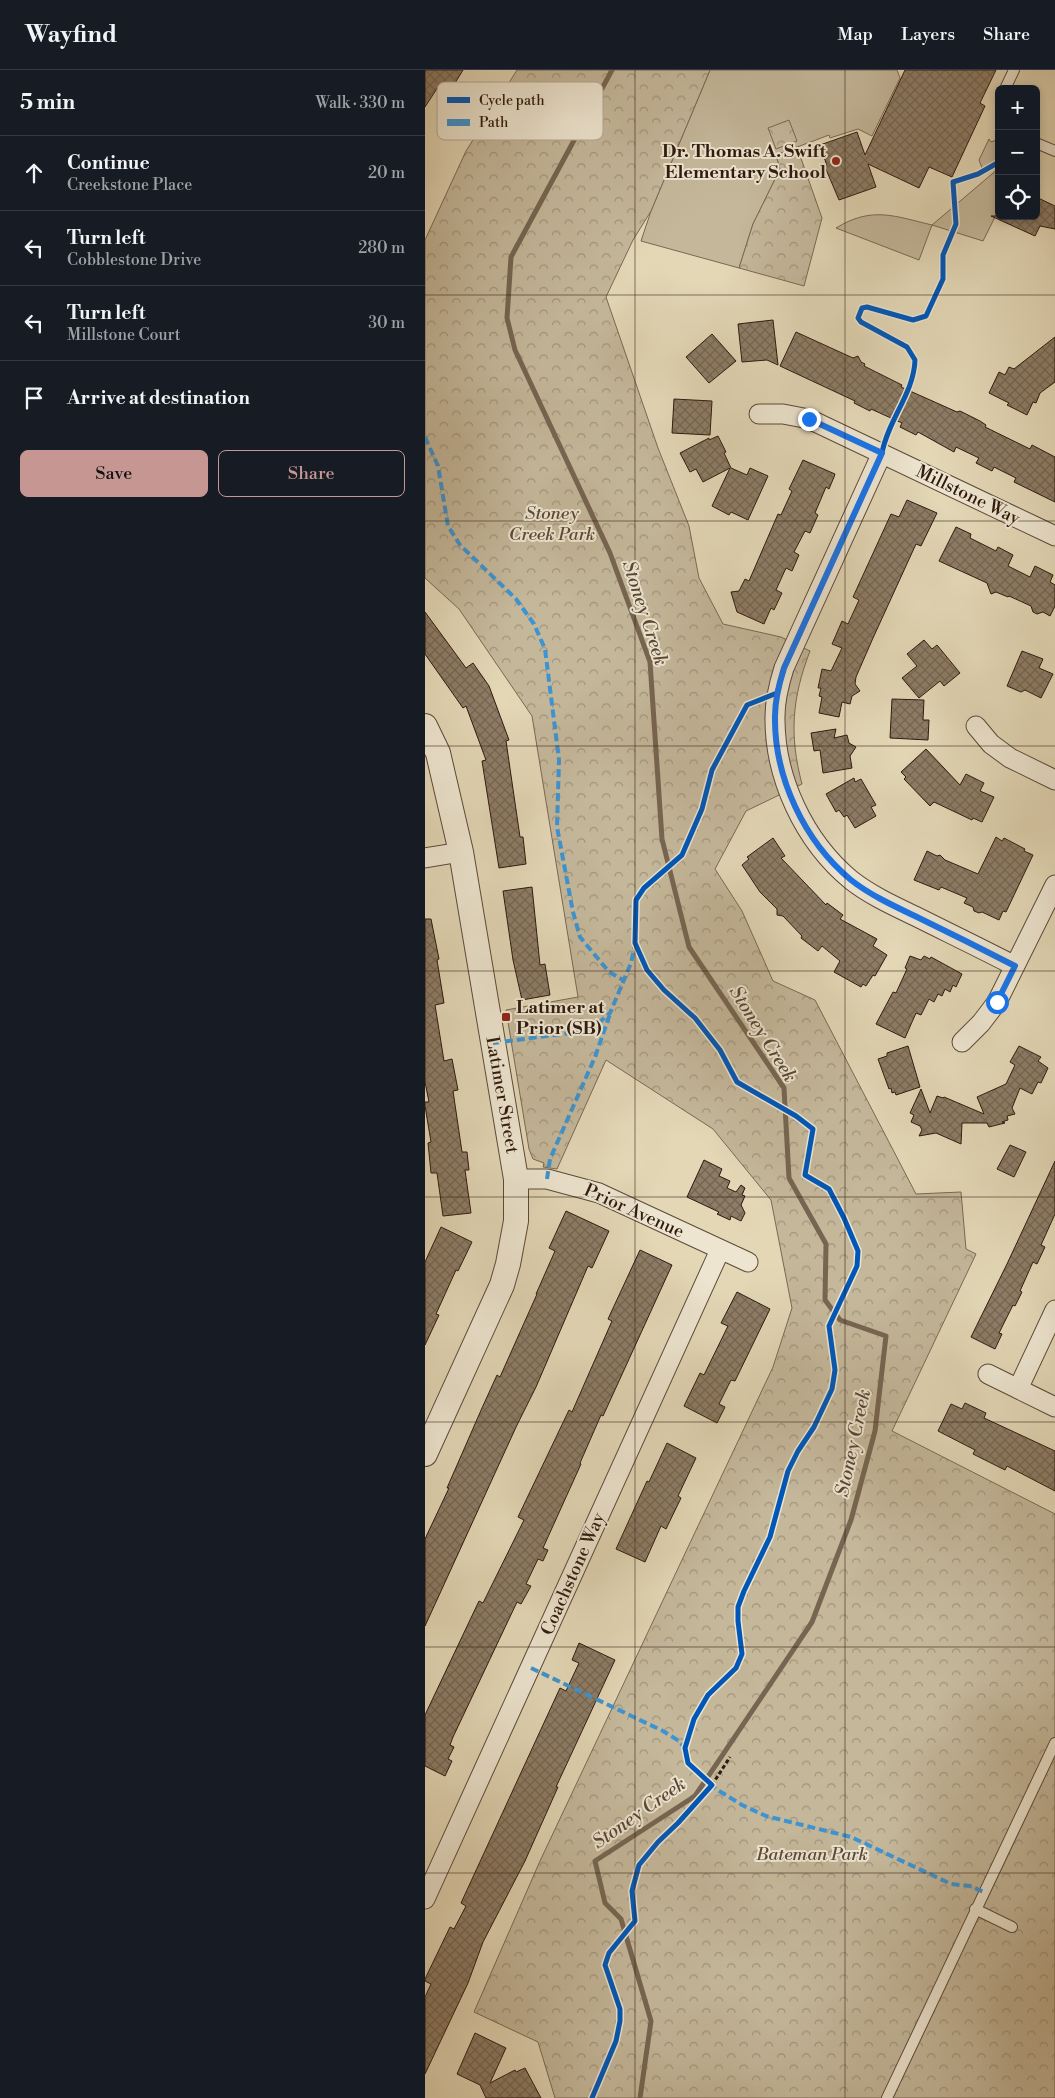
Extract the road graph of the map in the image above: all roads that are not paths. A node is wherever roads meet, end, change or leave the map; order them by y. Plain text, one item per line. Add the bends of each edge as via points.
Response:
1 (1014, 70) edge
2 (1007, 85) edge
3 (1040, 145) edge
4 (1055, 151) edge
5 (759, 414) dead end
6 (882, 453) junction
7 (1055, 536) edge
8 (425, 726) edge
9 (976, 726) dead end
10 (1055, 780) edge
11 (461, 852) junction
12 (425, 858) edge
13 (1055, 885) edge
14 (1015, 966) junction
15 (962, 1042) dead end
16 (516, 1178) junction
17 (720, 1250) junction
18 (748, 1262) dead end
19 (1055, 1310) edge
20 (988, 1374) dead end
21 (1017, 1389) junction
22 (1055, 1407) edge
23 (425, 1454) edge
24 (1055, 1743) edge
25 (425, 1899) edge
26 (975, 1909) junction
27 (1012, 1927) dead end
28 (887, 2098) edge

1 - 2 lane
3 - 4 lane
5 - 6 street, Millstone Way via 809,419
6 - 7 street, Millstone Way
6 - 14 street via 784,668 775,716 780,763 804,824 825,854 851,880 883,900
8 - 11 street, Latimer Street via 438,753
9 - 10 street via 991,744 1010,758
11 - 12 street
11 - 16 street, Latimer Street
13 - 14 street
14 - 15 street via 997,1002
16 - 17 street, Prior Avenue via 547,1179 599,1193
16 - 23 street, Latimer Street via 515,1221 503,1284
17 - 18 street, Prior Avenue
17 - 25 street, Coachstone Way
19 - 21 street
20 - 21 street
21 - 22 street
24 - 26 lane
26 - 27 lane
26 - 28 lane

